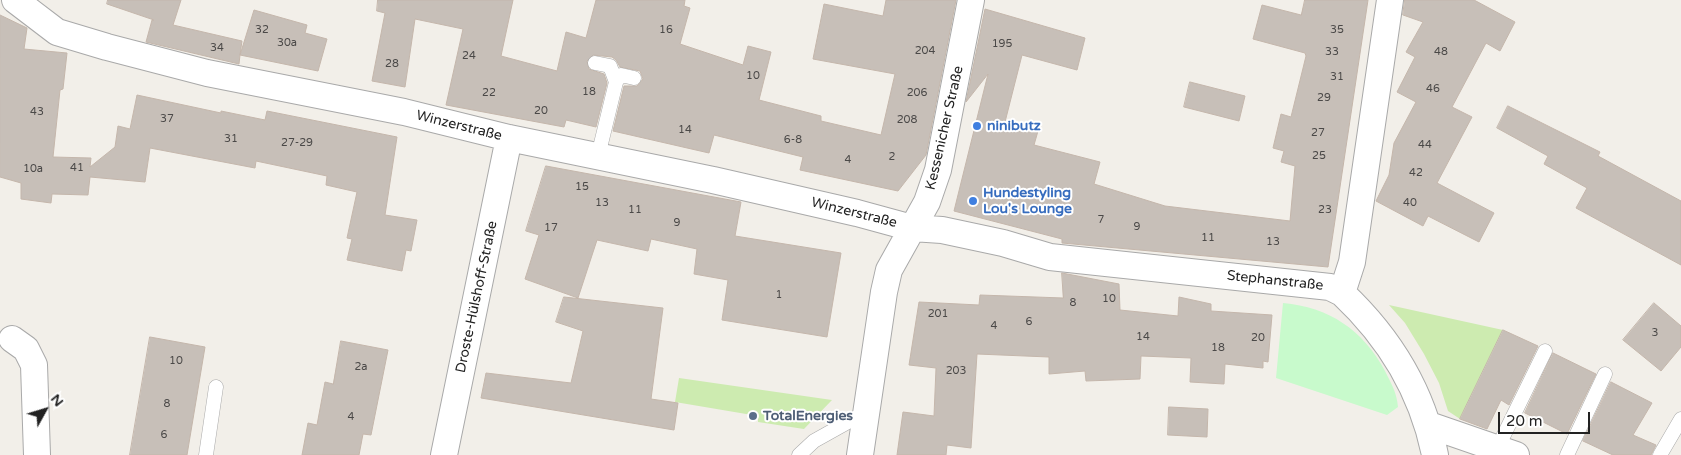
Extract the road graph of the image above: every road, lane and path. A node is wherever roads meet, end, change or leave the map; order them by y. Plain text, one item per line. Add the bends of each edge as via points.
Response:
1 (15, 0) edge
2 (971, 0) edge
3 (1390, 0) edge
4 (595, 63) dead end
5 (634, 78) dead end
6 (616, 82) junction
7 (509, 138) junction
8 (598, 156) junction
9 (912, 228) junction
10 (1342, 293) junction
11 (12, 339) dead end
12 (1545, 351) dead end
13 (1605, 374) dead end
14 (216, 386) dead end
15 (866, 412) junction
16 (1681, 419) edge
17 (1429, 425) junction
18 (1506, 452) edge
19 (37, 455) edge
20 (206, 455) edge
21 (444, 455) edge
22 (799, 455) edge
23 (860, 455) edge
24 (1435, 455) edge
25 (1567, 455) edge
26 (1660, 455) edge

1 - 7 street, Winzerstraße via 57,32 107,48 207,73 404,112
2 - 9 street, Kessenicher Straße via 938,170 928,202
3 - 10 street, Stephanstraße via 1352,262
4 - 6 lane via 610,66
5 - 6 lane via 621,75
6 - 8 lane
7 - 8 street, Winzerstraße
7 - 21 street, Droste-Hülshoff-Straße
8 - 9 street, Winzerstraße
9 - 10 street, Stephanstraße via 951,232 1050,257 1330,287
9 - 15 street, Kessenicher Straße via 889,270
10 - 17 street via 1381,333 1397,358
11 - 19 street via 26,349 34,365
12 - 18 lane
13 - 25 lane
14 - 20 lane
15 - 22 lane via 814,441
15 - 23 street, Kessenicher Straße
16 - 26 lane
17 - 18 street
17 - 24 street

